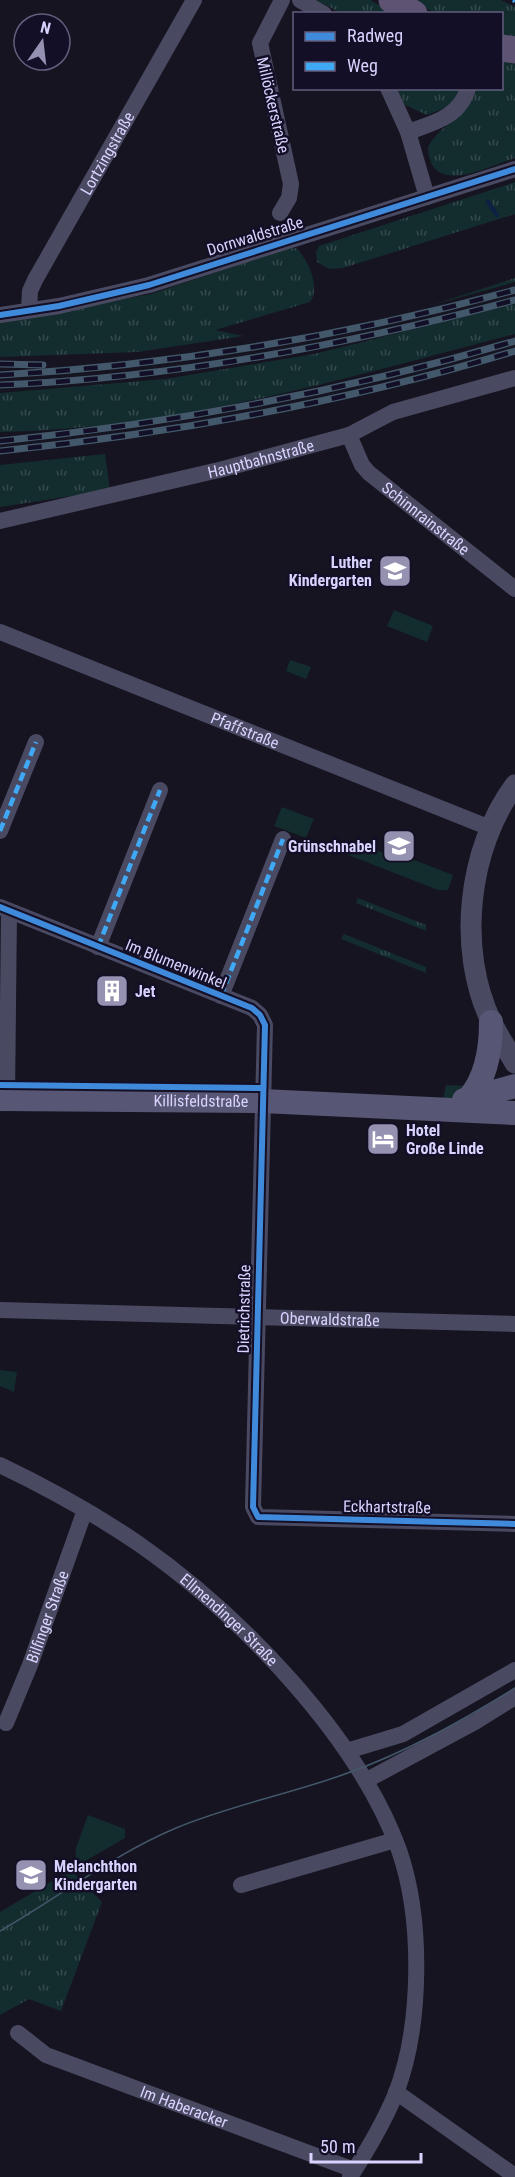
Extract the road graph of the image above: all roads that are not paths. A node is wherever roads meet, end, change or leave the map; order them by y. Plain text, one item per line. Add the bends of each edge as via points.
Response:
1 (194, 0) edge
2 (282, 0) edge
3 (300, 0) edge
4 (392, 0) edge
5 (321, 12) edge
6 (411, 12) edge
7 (389, 90) edge
8 (467, 90) edge
9 (408, 132) junction
10 (515, 169) edge
11 (427, 197) junction
12 (280, 213) dead end
13 (29, 310) junction
14 (0, 315) edge
15 (515, 378) edge
16 (349, 435) junction
17 (0, 521) edge
18 (515, 589) edge
19 (0, 632) edge
20 (36, 742) dead end
21 (515, 785) edge
22 (160, 790) dead end
23 (490, 828) junction
24 (0, 831) edge
25 (283, 838) dead end
26 (5, 909) edge
27 (98, 947) junction
28 (478, 977) junction
29 (221, 996) junction
30 (491, 1022) junction
31 (515, 1035) edge
32 (515, 1063) edge
33 (515, 1086) edge
34 (469, 1098) junction
35 (3, 1099) edge
36 (262, 1101) junction
37 (439, 1108) junction
38 (515, 1113) edge
39 (0, 1310) edge
40 (257, 1317) junction
41 (515, 1324) edge
42 (0, 1465) edge
43 (85, 1510) junction
44 (258, 1517) joint
45 (515, 1524) edge
46 (515, 1670) edge
47 (515, 1697) edge
48 (6, 1723) dead end
49 (347, 1751) junction
50 (367, 1780) junction
51 (395, 1840) junction
52 (241, 1885) dead end
53 (18, 2032) dead end
54 (396, 2092) junction
55 (352, 2174) edge
56 (515, 2176) edge

1 - 13 street, Lortzingstraße via 35,280
2 - 12 street, Millöckerstraße via 260,43 291,184 289,198
3 - 5 street
4 - 6 main road
7 - 9 street
8 - 9 street via 459,108
9 - 11 street
10 - 11 street, Dornwaldstraße
11 - 13 street, Dornwaldstraße via 149,285
13 - 14 street, Dornwaldstraße
15 - 16 street, Hauptbahnstraße via 393,412
16 - 17 street, Hauptbahnstraße
16 - 18 street, Schinnrainstraße via 369,473
19 - 23 street, Pfaffstraße
20 - 24 street
21 - 23 street
22 - 27 street
23 - 28 street via 471,904
25 - 29 street, Im Blumenwinkel
26 - 27 street, Im Blumenwinkel
26 - 35 street, Im Blumenwinkel
27 - 29 street, Im Blumenwinkel
28 - 30 street
28 - 31 street
29 - 36 street, Im Blumenwinkel via 252,1008 265,1025
30 - 32 street
30 - 34 main road via 488,1057 478,1086
33 - 34 main road, Killisfeldstraße
34 - 37 main road, Killisfeldstraße
35 - 36 main road, Killisfeldstraße
36 - 37 main road, Killisfeldstraße
36 - 40 street, Dietrichstraße
37 - 38 main road, Killisfeldstraße
39 - 40 street, Oberwaldstraße
40 - 41 street, Oberwaldstraße
40 - 44 street, Dietrichstraße via 253,1507
42 - 43 street, Ellmendinger Straße
43 - 48 street, Bilfinger Straße
43 - 49 street, Ellmendinger Straße via 140,1545 248,1636
44 - 45 street, Eckhartstraße
46 - 49 street via 403,1734
47 - 50 street
49 - 50 street, Ellmendinger Straße
50 - 51 street, Ellmendinger Straße
51 - 52 street
51 - 54 street, Ellmendinger Straße via 413,1920 417,1980 411,2029
53 - 55 street, Im Haberacker via 46,2055
54 - 55 street, Ellmendinger Straße
54 - 56 street

